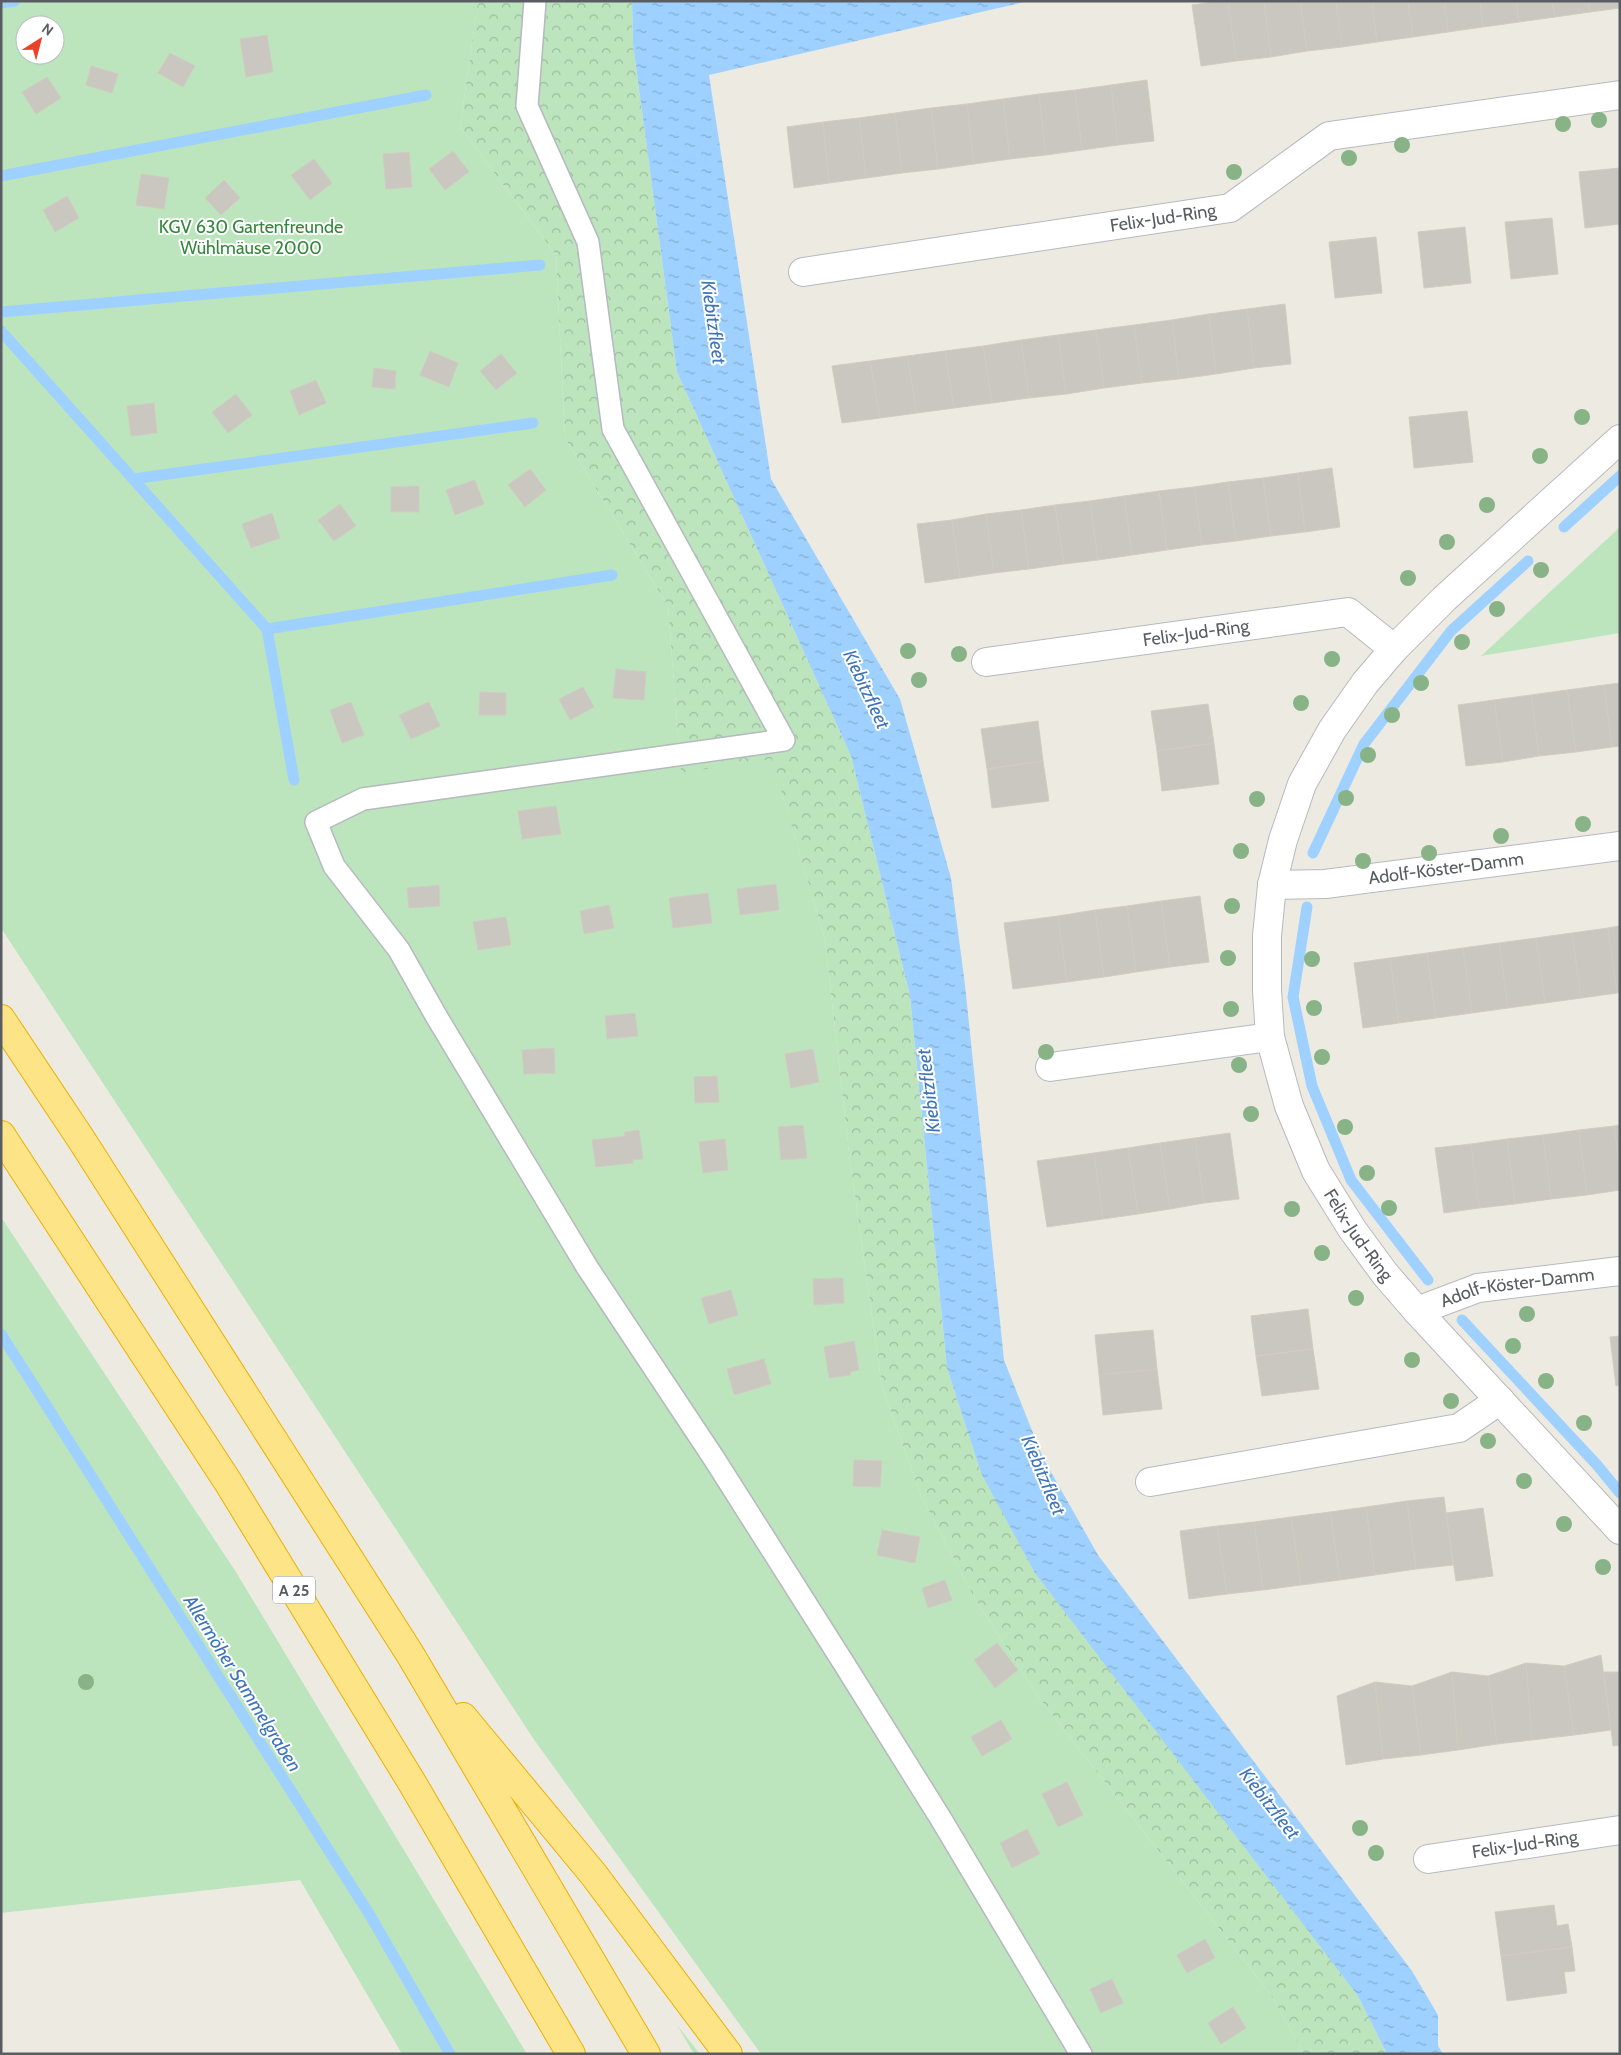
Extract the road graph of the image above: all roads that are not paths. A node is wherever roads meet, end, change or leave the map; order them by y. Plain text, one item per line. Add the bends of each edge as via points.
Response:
1 (535, 1) edge
2 (1620, 96) edge
3 (803, 272) dead end
4 (1620, 440) edge
5 (1394, 649) junction
6 (986, 662) dead end
7 (1620, 846) edge
8 (1272, 885) junction
9 (1, 1019) edge
10 (1270, 1037) junction
11 (1050, 1067) dead end
12 (1, 1135) edge
13 (1620, 1271) edge
14 (1417, 1311) junction
15 (1500, 1400) junction
16 (1150, 1482) dead end
17 (1620, 1530) edge
18 (410, 1654) junction
19 (1620, 1830) edge
20 (1428, 1859) dead end
21 (571, 2054) edge
22 (646, 2054) edge
23 (728, 2054) edge
24 (1081, 2054) edge

1 - 24 lane via 526,106 588,242 613,429 784,740 363,799 316,822 334,866 399,950 587,1267 853,1679 1001,1917
2 - 3 street, Felix-Jud-Ring via 1329,136 1230,208
4 - 5 street, Felix-Jud-Ring via 1444,598
5 - 6 street, Felix-Jud-Ring via 1348,612
5 - 8 street, Felix-Jud-Ring via 1332,730 1302,784
7 - 8 street, Adolf-Köster-Damm via 1324,884
8 - 10 street, Felix-Jud-Ring via 1267,936
9 - 18 highway
10 - 11 street
10 - 14 street, Felix-Jud-Ring via 1289,1106 1316,1171 1352,1230
12 - 21 highway, A 25 via 233,1491 411,1781
13 - 14 street, Adolf-Köster-Damm via 1478,1288
14 - 15 street, Felix-Jud-Ring
15 - 16 street via 1459,1428
15 - 17 street, Felix-Jud-Ring
18 - 22 highway
18 - 23 highway via 594,1875
19 - 20 street, Felix-Jud-Ring

